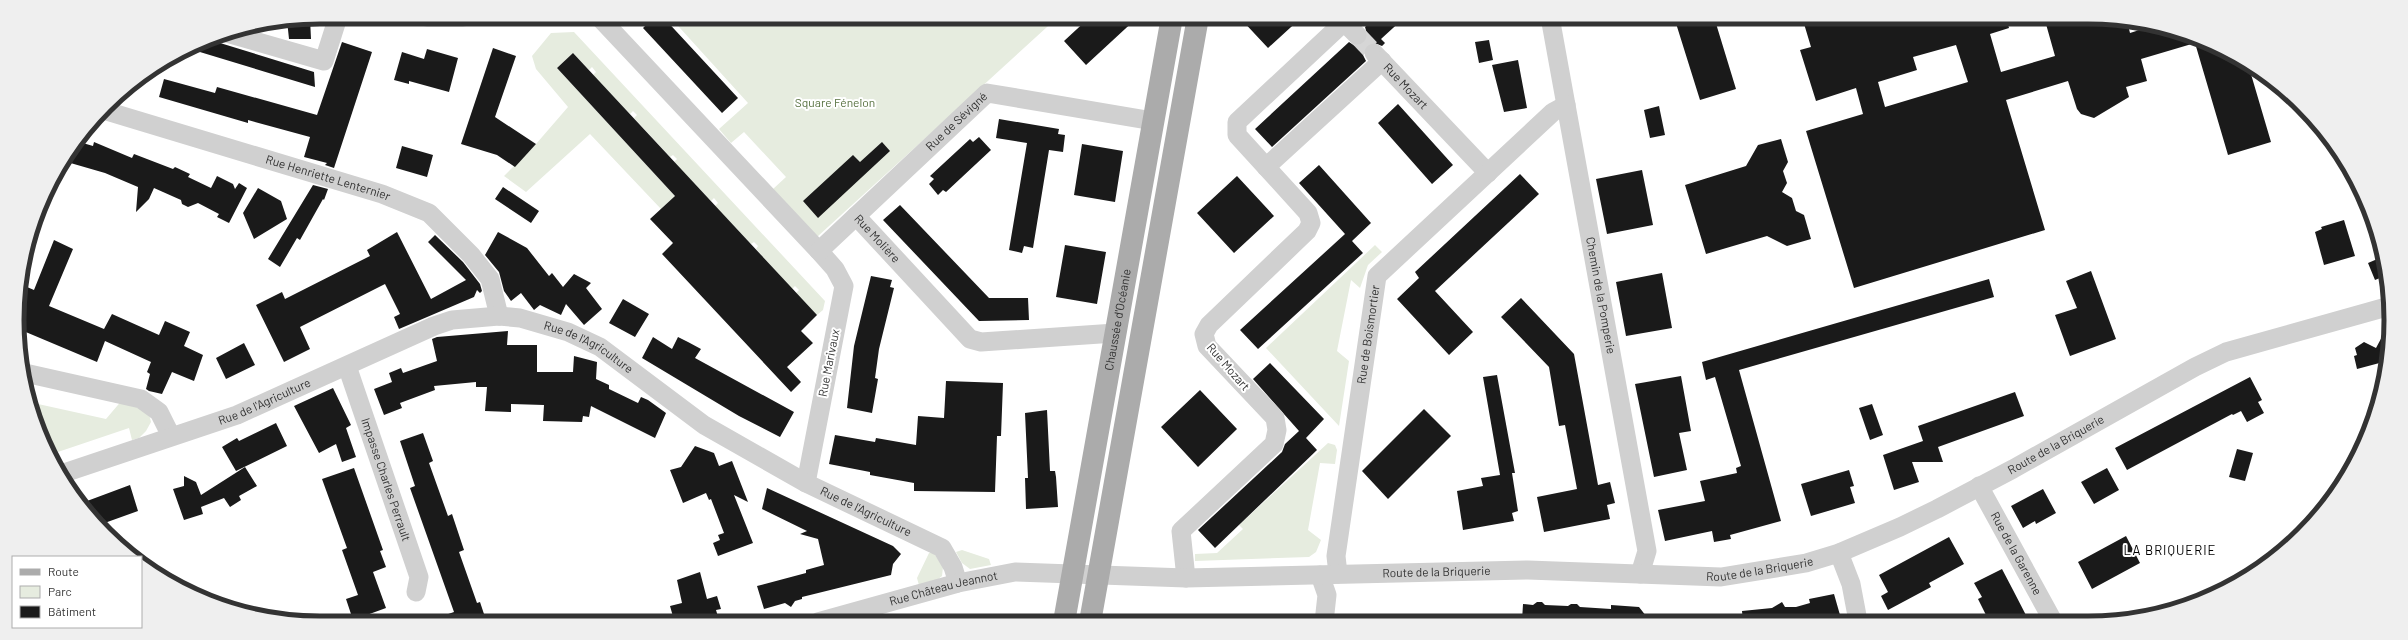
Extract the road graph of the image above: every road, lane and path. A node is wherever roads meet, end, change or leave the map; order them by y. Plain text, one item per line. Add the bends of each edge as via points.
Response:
1 (336, 24) edge
2 (606, 24) edge
3 (1171, 24) edge
4 (1197, 24) edge
5 (1551, 24) edge
6 (1347, 25) edge
7 (237, 36) edge
8 (1566, 105) junction
9 (110, 112) edge
10 (1153, 121) junction
11 (1266, 167) junction
12 (1488, 173) junction
13 (856, 216) junction
14 (818, 251) junction
15 (2383, 308) edge
16 (499, 316) junction
17 (1115, 333) junction
18 (347, 366) junction
19 (29, 374) edge
20 (171, 436) junction
21 (67, 472) edge
22 (806, 483) junction
23 (1979, 486) junction
24 (1839, 552) junction
25 (1072, 574) junction
26 (1329, 574) junction
27 (1640, 574) junction
28 (1098, 576) junction
29 (1186, 578) junction
30 (958, 583) junction
31 (416, 592) dead end
32 (840, 616) edge
33 (1065, 616) edge
34 (1091, 616) edge
35 (1325, 616) edge
36 (1857, 616) edge
37 (2051, 616) edge

1 - 7 street via 324,61
2 - 14 street
3 - 10 main road, Chaussée d'Océanie
4 - 28 main road
5 - 8 street, Chemin de la Pomperie
6 - 11 street, Rue Mozart via 1237,122 1237,135
8 - 12 street, Rue de Boismortier via 1553,112
8 - 27 street, Chemin de la Pomperie via 1647,551
9 - 16 street, Rue Henriette Lenternier via 382,194 429,213 471,255 490,279
10 - 13 street, Rue de Sévigné via 987,93
10 - 17 main road, Chaussée d'Océanie
11 - 12 street, Rue Mozart via 1378,57
11 - 29 street, Rue Mozart via 1308,213 1311,223 1307,231 1209,325 1204,334 1207,346 1275,418 1274,444 1181,531
12 - 26 street, Rue de Boismortier via 1377,276 1336,556
13 - 14 street, Rue Molière
13 - 17 street, Rue Molière via 970,339 981,342
14 - 22 street, Rue Marivaux via 835,269 844,286
15 - 23 street, Route de la Briquerie via 2226,352 2188,370
16 - 18 street, Rue de l'Agriculture via 452,320
16 - 22 street, Rue de l'Agriculture via 520,318 568,332 600,347 704,425
17 - 25 main road, Chaussée d'Océanie
18 - 20 street, Rue de l'Agriculture via 237,415
18 - 31 street, Impasse Charles Perrault via 419,577
19 - 20 street via 141,398 158,412
20 - 21 street, Rue de l'Agriculture
22 - 30 street, Rue de l'Agriculture via 942,548 953,567
23 - 24 street, Route de la Briquerie via 1900,527
23 - 37 street, Rue de la Garenne
24 - 27 street, Route de la Briquerie via 1806,563 1721,577
24 - 36 street via 1851,584
25 - 28 street, Route de la Briquerie
25 - 30 street, Rue Château Jeannot via 1015,572
25 - 33 main road, Chaussée d'Océanie
26 - 27 street, Route de la Briquerie via 1528,570
26 - 29 street, Route de la Briquerie
26 - 35 street, Rue de Boismortier
28 - 29 street, Route de la Briquerie
28 - 34 main road
30 - 32 street, Rue Château Jeannot

